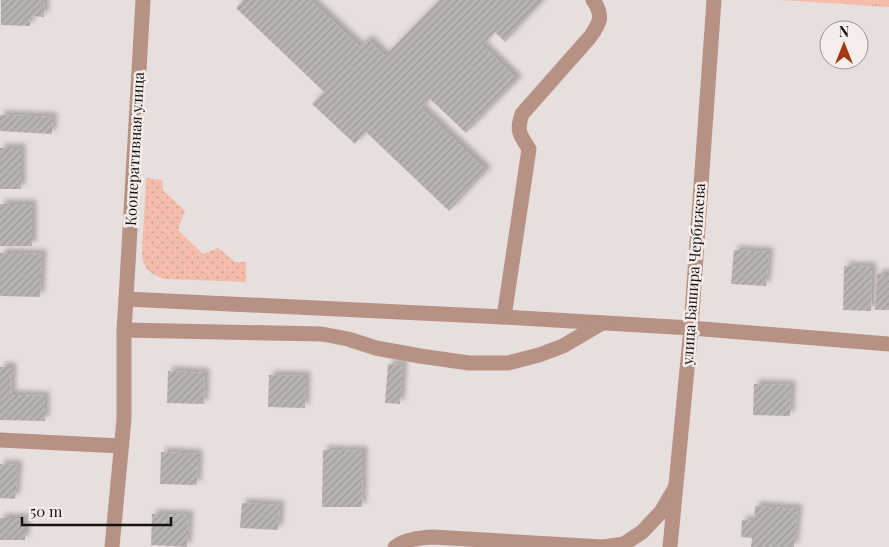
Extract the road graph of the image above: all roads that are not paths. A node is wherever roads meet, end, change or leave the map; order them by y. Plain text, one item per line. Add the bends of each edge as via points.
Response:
1 (143, 0) edge
2 (593, 0) edge
3 (714, 0) edge
4 (126, 299) junction
5 (504, 317) junction
6 (602, 323) junction
7 (691, 328) junction
8 (124, 330) junction
9 (889, 344) edge
10 (0, 440) edge
11 (121, 446) junction
12 (677, 485) junction
13 (112, 547) edge
14 (395, 547) edge
15 (670, 547) edge

1 - 4 street, Кооперативная улица
2 - 5 street via 600,14 595,29 522,114 519,123 519,133 529,149
3 - 7 street, улица Башира Чербижева
4 - 5 street
4 - 8 street, Кооперативная улица
5 - 6 street
6 - 7 street
6 - 8 street via 563,346 508,363 469,363 420,356 322,334
7 - 9 street
7 - 12 street, улица Башира Чербижева
8 - 11 street, Кооперативная улица
10 - 11 street
11 - 13 street, Кооперативная улица
12 - 14 street via 660,512 642,532 624,544 603,547 433,536
12 - 15 street, улица Башира Чербижева

